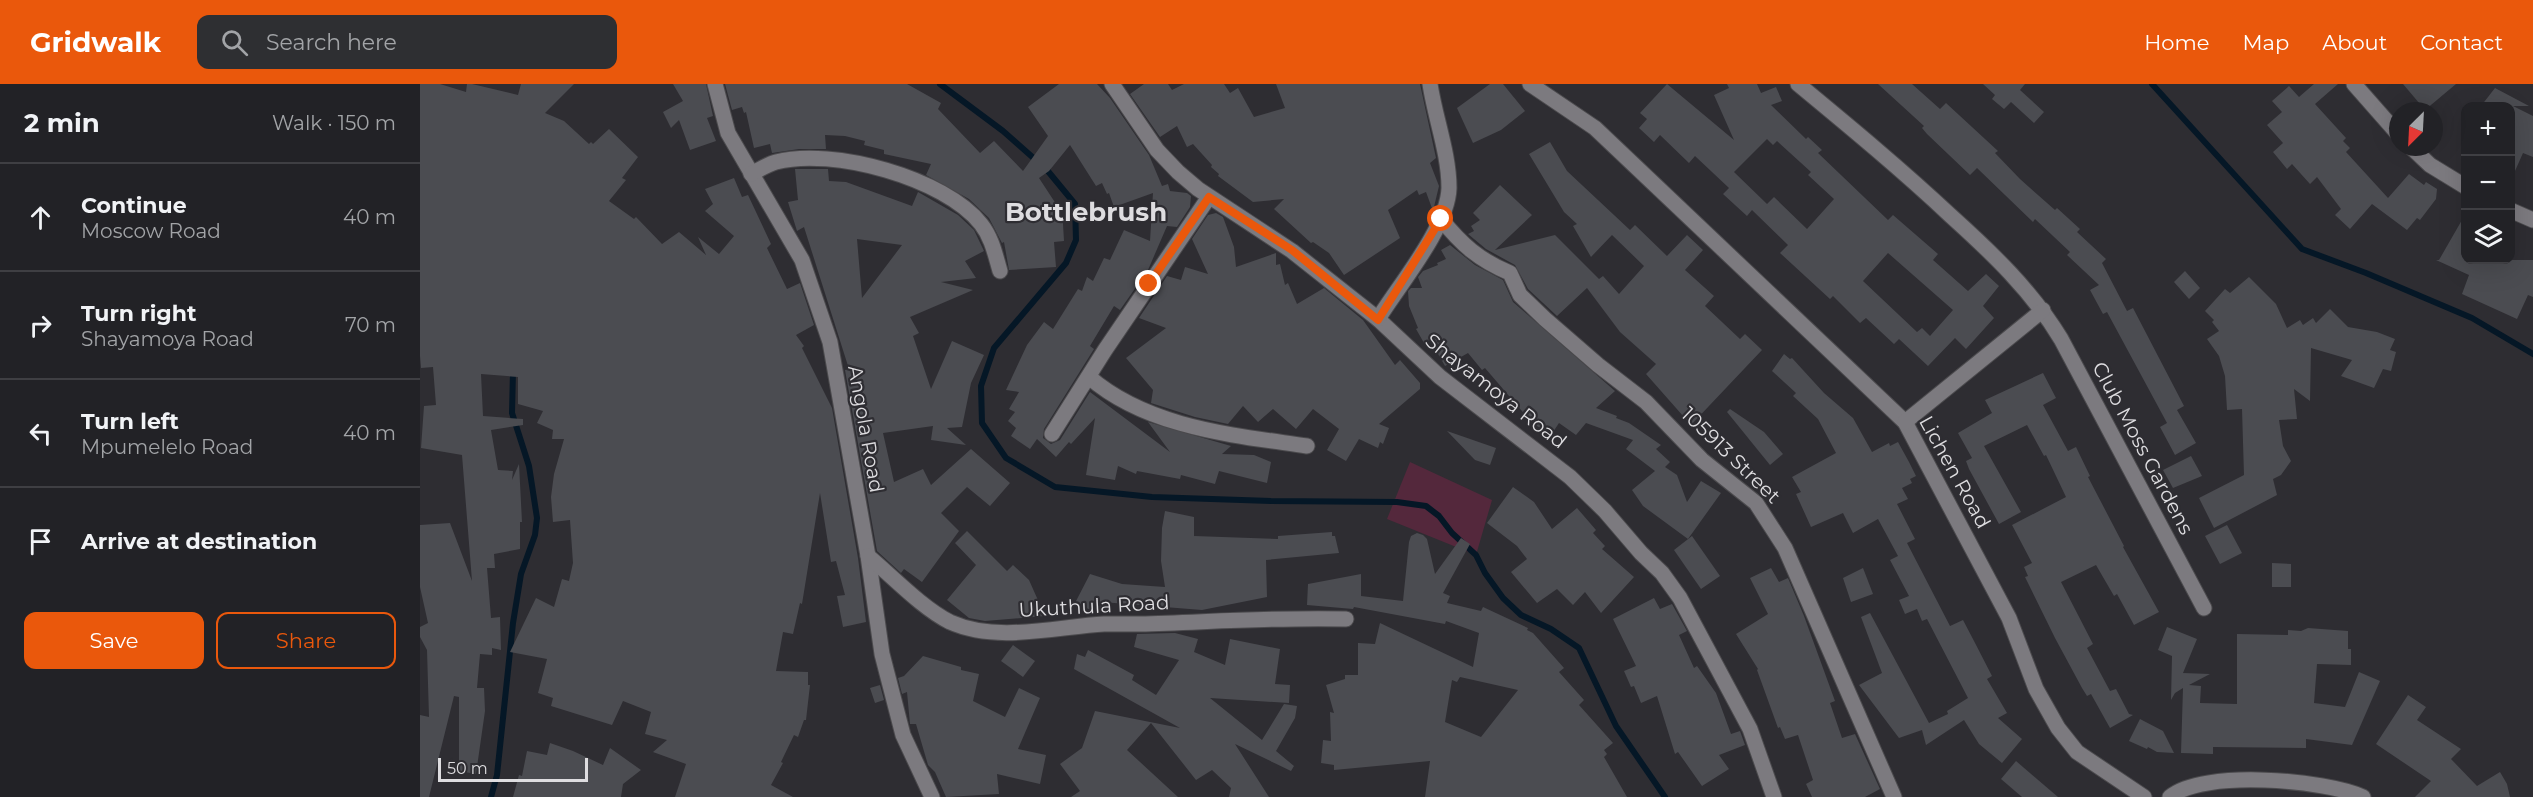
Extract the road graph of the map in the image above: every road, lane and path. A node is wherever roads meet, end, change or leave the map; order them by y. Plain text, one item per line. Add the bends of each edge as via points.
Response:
1 (715, 84) edge
2 (1112, 84) edge
3 (1430, 84) edge
4 (1798, 84) edge
5 (2354, 84) edge
6 (1534, 85) edge
7 (2389, 124) edge
8 (2420, 156) edge
9 (751, 174) junction
10 (2461, 184) edge
11 (1209, 197) junction
12 (2515, 212) edge
13 (1441, 219) junction
14 (2533, 220) edge
15 (1000, 271) dead end
16 (2043, 310) junction
17 (1378, 320) junction
18 (1089, 377) junction
19 (1905, 422) junction
20 (1052, 434) dead end
21 (1307, 446) dead end
22 (868, 556) junction
23 (2204, 608) dead end
24 (1346, 619) dead end
25 (932, 797) edge
26 (1774, 797) edge
27 (1894, 797) edge
28 (2144, 797) edge
29 (2170, 797) edge
30 (2363, 797) edge

1 - 9 street, Angola Road via 728,133
2 - 11 street, Shayamoya Road via 1157,150
3 - 13 street via 1449,188
4 - 16 street, Club Moss Gardens via 1957,221
5 - 7 street
6 - 19 street, Lichen Road via 1595,128
8 - 10 street
9 - 15 street via 775,162 832,158 907,177 952,200 980,222 992,240
9 - 22 street, Angola Road via 802,260 821,311
11 - 17 street, Shayamoya Road via 1292,250
11 - 18 street
12 - 14 street
13 - 17 street
13 - 27 street, 105913 Street via 1486,263 1510,273 1520,295 1545,319 1646,402 1702,460 1756,503 1785,548
16 - 19 street
16 - 23 street, Club Moss Gardens
17 - 26 street, Shayamoya Road via 1440,377 1570,477 1662,573 1684,605 1750,729
18 - 20 street
18 - 21 street via 1132,405 1184,424
19 - 28 street, Lichen Road via 2009,618 2036,689 2058,728 2077,752
22 - 24 street, Ukuthula Road via 936,613 973,630
22 - 25 street, Angola Road via 882,654 903,735
29 - 30 street via 2199,784 2227,780 2319,784

